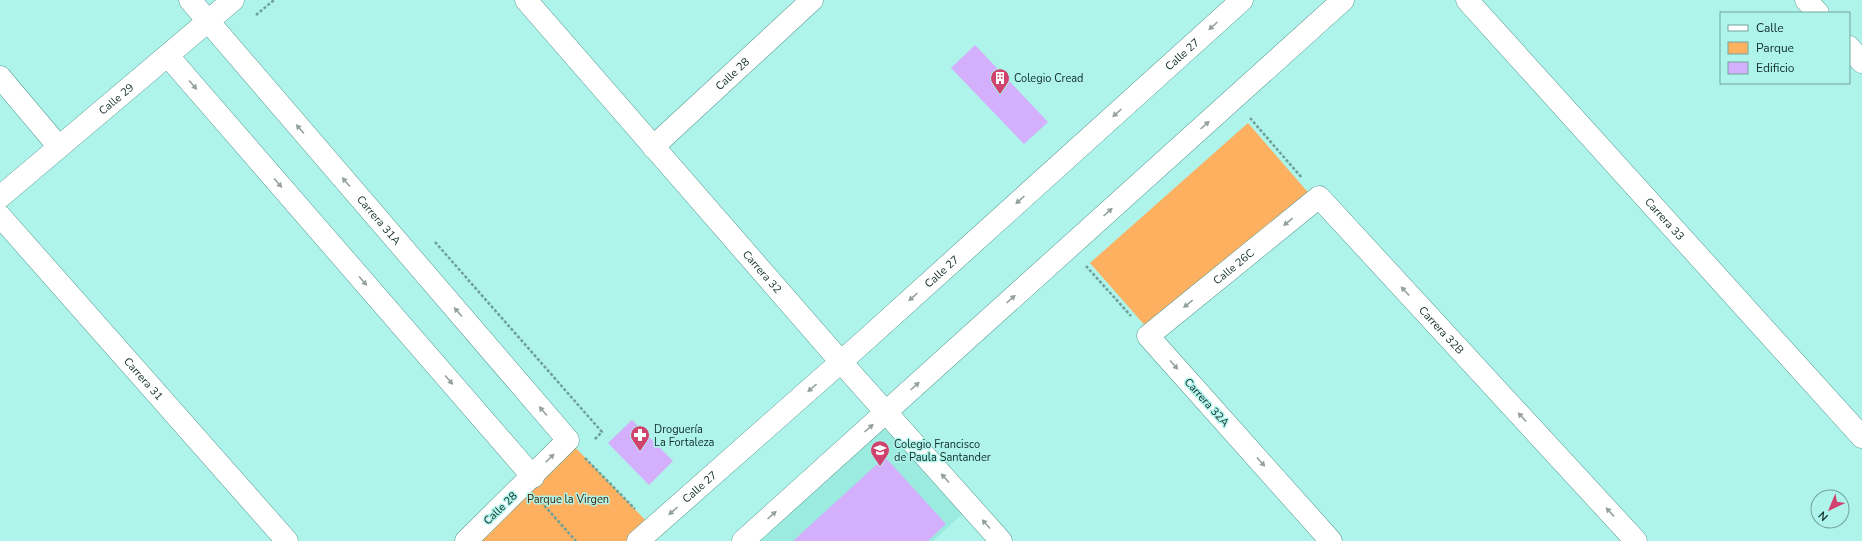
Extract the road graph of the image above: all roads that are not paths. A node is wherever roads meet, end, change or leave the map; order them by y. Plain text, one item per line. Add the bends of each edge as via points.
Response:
1 (190, 0) edge
2 (233, 0) edge
3 (526, 0) edge
4 (812, 0) edge
5 (1242, 0) edge
6 (1343, 0) edge
7 (1467, 0) edge
8 (1806, 0) edge
9 (1817, 12) edge
10 (208, 21) junction
11 (1850, 48) edge
12 (168, 56) junction
13 (1862, 62) edge
14 (0, 77) edge
15 (653, 147) junction
16 (59, 148) junction
17 (0, 197) edge
18 (1319, 197) joint
19 (0, 216) edge
20 (1148, 336) joint
21 (841, 362) junction
22 (886, 412) junction
23 (1862, 438) edge
24 (574, 446) joint
25 (529, 480) junction
26 (646, 535) edge
27 (287, 541) edge
28 (466, 541) edge
29 (743, 541) edge
30 (1001, 541) edge
31 (1331, 541) edge
32 (1636, 541) edge

1 - 10 street, Carrera 31A
2 - 10 street, Calle 29
3 - 15 street, Carrera 32
4 - 15 street, Calle 28
5 -> 21 street, Calle 27
22 -> 6 street
7 - 23 street, Carrera 33
8 - 9 street
10 - 12 street, Calle 29
24 -> 10 street, Carrera 31A
11 - 13 street
12 - 16 street, Calle 29
12 -> 25 street
14 - 16 street
15 - 21 street, Carrera 32
16 - 17 street, Calle 29
18 -> 20 street, Calle 26C
32 -> 18 street, Carrera 32B
19 - 27 street, Carrera 31
20 -> 31 street, Carrera 32A
21 - 22 street, Carrera 32
21 -> 26 street, Calle 27
29 -> 22 street
30 -> 22 street, Carrera 32
25 -> 24 street, Calle 28
25 - 28 street, Calle 28

